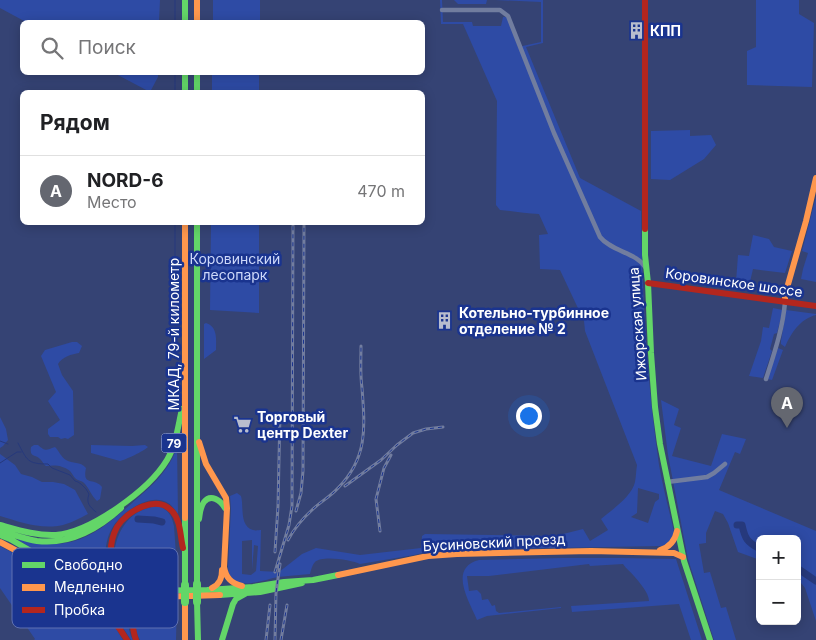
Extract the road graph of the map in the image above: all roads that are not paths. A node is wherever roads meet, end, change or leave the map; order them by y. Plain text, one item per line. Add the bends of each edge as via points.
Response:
1 (185, 0) edge
2 (197, 0) edge
3 (645, 0) edge
4 (442, 10) dead end
5 (185, 20) edge
6 (197, 20) edge
7 (185, 75) edge
8 (197, 75) edge
9 (185, 90) edge
10 (197, 90) edge
11 (816, 178) edge
12 (185, 225) edge
13 (197, 225) edge
14 (646, 269) junction
15 (648, 283) junction
16 (784, 302) junction
17 (816, 306) edge
18 (766, 378) dead end
19 (185, 395) junction
20 (198, 436) junction
21 (725, 464) dead end
22 (667, 482) junction
23 (134, 494) junction
24 (0, 525) edge
25 (198, 525) junction
26 (677, 529) junction
27 (0, 533) edge
28 (0, 542) edge
29 (12, 548) edge
30 (26, 548) edge
31 (111, 548) edge
32 (649, 552) junction
33 (683, 557) junction
34 (185, 562) junction
35 (178, 590) edge
36 (207, 590) junction
37 (251, 590) junction
38 (178, 596) edge
39 (119, 628) edge
40 (132, 628) edge
41 (127, 640) edge
42 (136, 640) edge
43 (183, 640) edge
44 (198, 640) edge
45 (222, 640) edge
46 (710, 640) edge

1 - 5 main road
2 - 6 main road
3 - 14 main road, Ижорская улица
4 - 14 street via 500,10 508,16 600,237 638,260
7 - 9 main road
8 - 10 main road
11 - 16 main road
12 - 19 main road, МКАД, 79-й километр
13 - 20 main road, МКАД, 79-й километр
14 - 15 main road, Ижорская улица
15 - 16 main road, Коровинское шоссе
15 - 22 main road, Ижорская улица via 655,407
16 - 17 main road, Коровинское шоссе
16 - 18 street
19 - 23 main road, 79 via 176,439 168,458
19 - 34 main road, МКАД, 79-й километр
20 - 25 main road, МКАД, 79-й километр
20 - 37 main road via 206,464 226,498 225,574 236,584
21 - 22 street via 707,477
22 - 26 main road, Ижорская улица
23 - 24 main road via 98,520 63,535 38,535
23 - 27 main road via 106,521 76,538 45,542
25 - 36 main road via 205,501 216,498 222,502 225,510 222,577 217,586
25 - 44 main road, МКАД, 79-й километр, bridge
26 - 32 main road via 668,547
26 - 33 main road, Ижорская улица
27 - 30 main road
28 - 29 main road
31 - 34 main road via 116,530 128,516 143,506 161,504 175,515
32 - 33 main road, Бусиновский проезд via 674,553
32 - 37 main road, Бусиновский проезд via 428,556
33 - 46 main road, Ижорская улица
34 - 43 main road, МКАД, 79-й километр, bridge
35 - 36 main road
36 - 37 main road
37 - 38 main road
37 - 45 main road via 233,604
39 - 41 main road
40 - 42 main road

